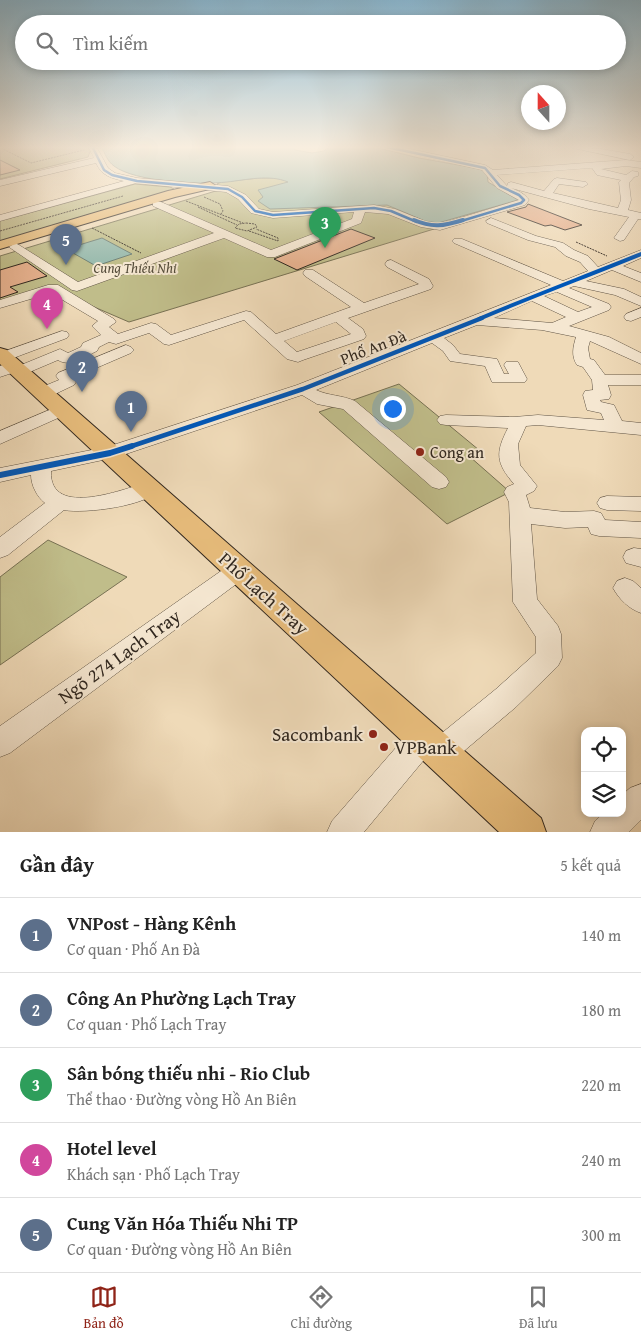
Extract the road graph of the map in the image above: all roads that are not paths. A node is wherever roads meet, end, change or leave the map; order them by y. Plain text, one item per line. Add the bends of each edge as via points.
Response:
1 (123, 185) edge
2 (165, 185) edge
3 (500, 185) edge
4 (517, 185) edge
5 (554, 185) edge
6 (575, 185) edge
7 (624, 185) edge
8 (204, 190) junction
9 (546, 195) junction
10 (574, 202) junction
11 (157, 204) junction
12 (361, 208) junction
13 (622, 213) junction
14 (638, 216) edge
15 (0, 218) edge
16 (78, 220) junction
17 (491, 221) dead end
18 (223, 234) junction
19 (620, 238) dead end
20 (458, 241) dead end
21 (0, 245) edge
22 (15, 247) junction
23 (0, 251) edge
24 (641, 254) edge
25 (618, 263) junction
26 (392, 264) dead end
27 (641, 266) edge
28 (596, 272) junction
29 (309, 273) dead end
30 (641, 278) edge
31 (563, 284) junction
32 (532, 296) junction
33 (641, 302) edge
34 (0, 304) edge
35 (363, 309) junction
36 (339, 318) junction
37 (578, 318) junction
38 (475, 321) junction
39 (557, 326) dead end
40 (62, 335) dead end
41 (111, 336) junction
42 (584, 336) junction
43 (433, 338) junction
44 (274, 339) junction
45 (329, 347) junction
46 (126, 350) dead end
47 (641, 359) edge
48 (7, 364) edge
49 (512, 365) dead end
50 (354, 368) junction
51 (600, 380) junction
52 (641, 380) edge
53 (304, 389) junction
54 (52, 401) junction
55 (446, 420) dead end
56 (519, 423) junction
57 (615, 426) junction
58 (641, 430) edge
59 (0, 438) edge
60 (110, 453) junction
61 (41, 467) junction
62 (0, 475) edge
63 (440, 482) dead end
64 (151, 488) junction
65 (60, 502) junction
66 (607, 503) dead end
67 (641, 504) edge
68 (520, 515) junction
69 (641, 530) edge
70 (0, 549) edge
71 (239, 570) junction
72 (0, 743) edge
73 (432, 745) junction
74 (641, 799) edge
75 (344, 832) edge
76 (527, 832) edge
77 (606, 832) edge

1 - 15 street
2 - 8 street
3 - 12 street via 524,198 523,202 440,227 424,225 391,211
4 - 9 street
5 - 9 street
6 - 10 street via 581,186 579,199
7 - 13 street via 626,200
8 - 11 main road
8 - 12 street via 232,190 255,210 273,215
8 - 16 main road via 172,194
9 - 10 street
10 - 13 street
11 - 16 main road
11 - 18 street
12 - 18 street via 357,221 274,254
13 - 14 street
14 - 19 street
16 - 21 main road
16 - 22 main road
17 - 28 street via 559,245 584,259
18 - 22 street via 77,287
20 - 31 street
22 - 23 main road
24 - 25 street, Phố An Đà
25 - 27 street
25 - 28 street, Phố An Đà
25 - 30 street
26 - 35 street via 426,286
28 - 31 street, Phố An Đà
29 - 35 street
31 - 32 street, Phố An Đà
31 - 33 street via 619,292
31 - 37 street via 604,307
32 - 37 street
32 - 38 street, Phố An Đà
34 - 41 street via 56,288 110,322 99,326
35 - 36 street
36 - 44 street
36 - 45 street via 359,336
37 - 39 street
38 - 42 street via 528,324
38 - 43 street, Phố An Đà
40 - 48 street
41 - 44 street via 116,340 152,327 169,342 246,315
41 - 48 street via 66,359 60,354
42 - 47 street via 611,342
42 - 51 street via 580,348 583,362 588,363
43 - 49 street via 448,348 455,358 492,362 498,379 519,379
43 - 50 street, Phố An Đà
44 - 45 street via 294,357
45 - 50 street
46 - 54 street via 64,376 68,382
48 - 54 main road, Phố Lạch Tray
50 - 53 street, Phố An Đà
51 - 52 street
51 - 57 street via 603,395 591,395 593,406 608,408
53 - 60 street, Phố An Đà
53 - 63 street via 323,400 349,405
54 - 59 street
54 - 60 main road, Phố Lạch Tray
55 - 56 street
56 - 57 street via 538,420
56 - 68 street via 509,444 510,467 527,486 514,492
57 - 58 street
60 - 61 street, Phố An Đà
60 - 64 main road, Phố Lạch Tray
61 - 62 street, Phố An Đà
61 - 65 street via 41,483 50,496
64 - 65 street via 110,503 90,506
64 - 71 main road, Phố Lạch Tray
65 - 70 street
66 - 67 street
68 - 69 street via 565,520 594,519 600,528
68 - 73 street via 526,602 549,634 549,658 506,698
71 - 72 street, Ngõ 274 Lạch Tray
71 - 73 main road, Phố Lạch Tray
73 - 75 street
73 - 76 main road, Phố Lạch Tray
74 - 77 street

